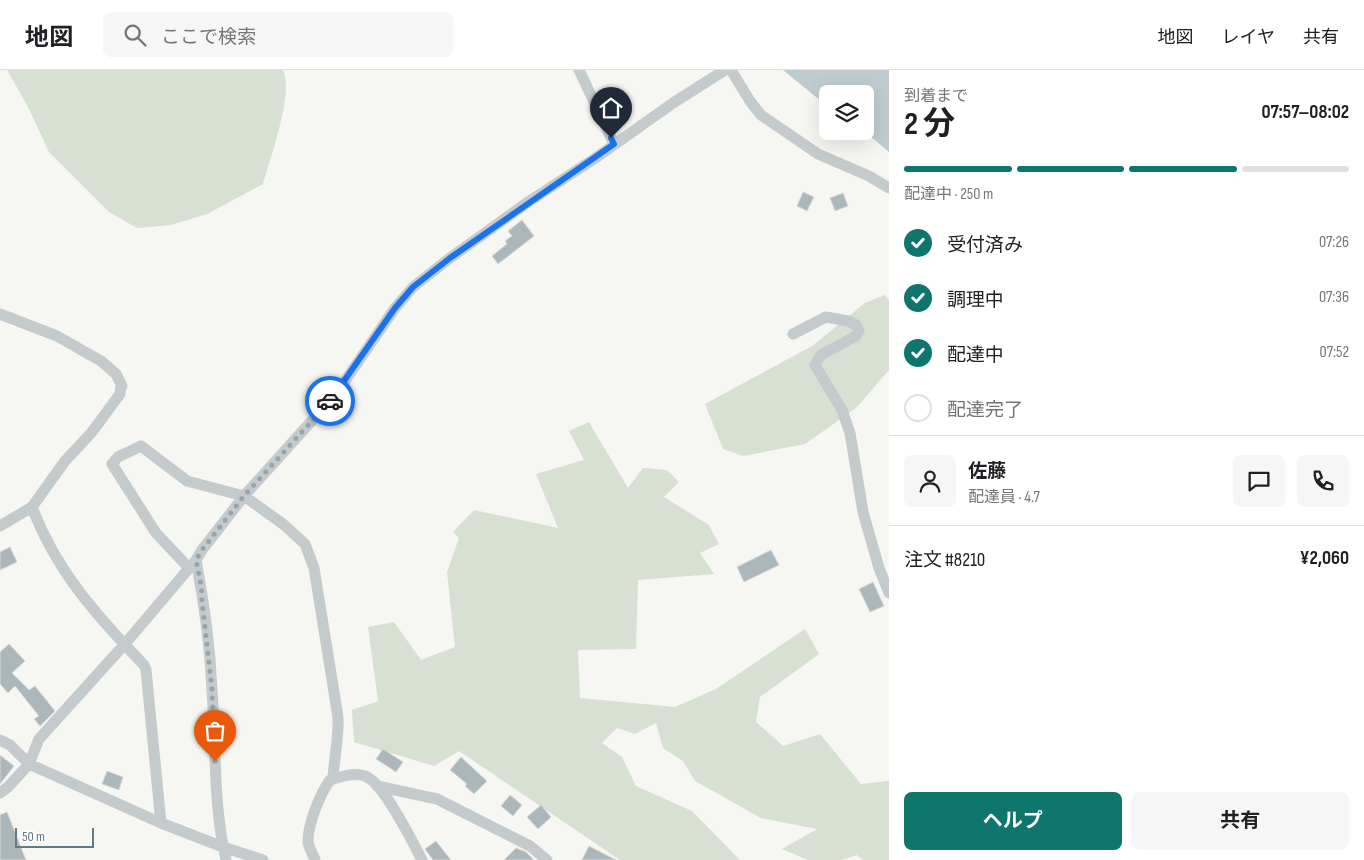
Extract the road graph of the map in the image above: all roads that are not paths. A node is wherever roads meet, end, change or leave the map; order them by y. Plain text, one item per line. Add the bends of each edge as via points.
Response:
1 (579, 70) edge
2 (725, 70) edge
3 (731, 70) edge
4 (614, 144) junction
5 (889, 188) edge
6 (0, 314) edge
7 (793, 334) dead end
8 (244, 496) junction
9 (32, 507) junction
10 (0, 526) edge
11 (193, 564) junction
12 (889, 594) edge
13 (124, 645) junction
14 (0, 740) edge
15 (29, 764) junction
16 (333, 779) junction
17 (377, 786) junction
18 (0, 793) edge
19 (160, 824) junction
20 (223, 848) junction
21 (226, 860) edge
22 (263, 860) edge
23 (315, 860) edge
24 (422, 860) edge
25 (547, 860) edge

1 - 4 street
2 - 4 street
3 - 5 street via 761,115 818,154
4 - 8 street via 413,287 336,394
6 - 9 street via 57,336 101,361 116,374 122,386 120,394 92,432 65,461
7 - 12 street via 826,317 856,324 859,331 856,336 821,355 815,365 842,410 847,425 863,512 878,568
8 - 11 street
8 - 11 street via 187,481 141,446 118,457 112,464 156,533
8 - 16 street via 305,544 314,568 338,718
9 - 10 street
9 - 13 street via 56,559 93,611
11 - 13 street
11 - 20 street via 202,590 209,655
13 - 15 street via 39,739
13 - 19 street via 146,670
14 - 15 street via 10,745
15 - 18 street
15 - 19 street
16 - 17 street via 347,775 365,776
16 - 23 street via 324,788 311,824 308,842
17 - 24 street via 390,802
17 - 25 street via 437,798 530,846
19 - 20 street
20 - 21 street
20 - 22 street

